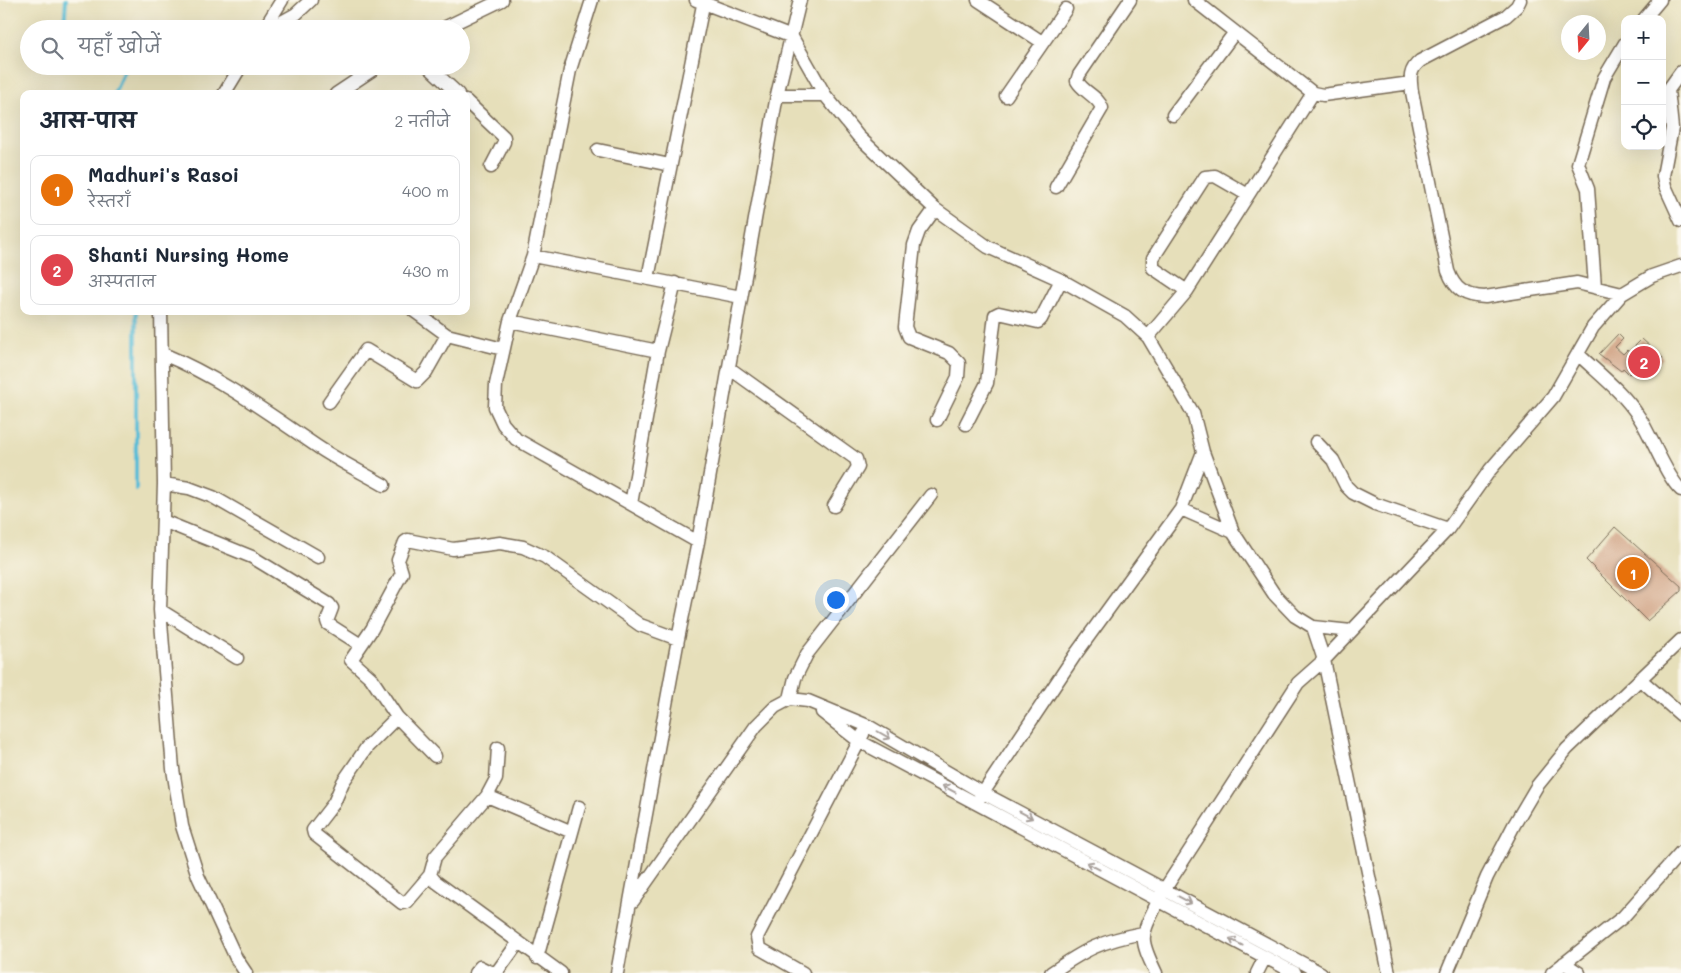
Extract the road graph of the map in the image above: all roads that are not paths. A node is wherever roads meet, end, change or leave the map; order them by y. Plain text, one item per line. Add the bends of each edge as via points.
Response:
1 (282, 0) edge
2 (310, 0) edge
3 (502, 0) edge
4 (592, 0) edge
5 (800, 0) edge
6 (978, 0) edge
7 (1130, 0) edge
8 (1194, 0) edge
9 (1520, 0) edge
10 (1660, 0) edge
11 (701, 1) edge
12 (1066, 9) dead end
13 (1647, 15) edge
14 (270, 20) edge
15 (285, 20) edge
16 (461, 20) edge
17 (1235, 32) junction
18 (792, 37) junction
19 (1042, 42) junction
20 (1621, 50) edge
21 (1681, 72) edge
22 (236, 75) edge
23 (364, 75) edge
24 (438, 75) edge
25 (1410, 83) junction
26 (226, 90) edge
27 (342, 90) edge
28 (454, 90) edge
29 (1313, 93) junction
30 (777, 95) junction
31 (825, 95) junction
32 (1006, 96) dead end
33 (470, 105) edge
34 (1173, 115) dead end
35 (598, 150) dead end
36 (670, 165) junction
37 (491, 167) dead end
38 (1056, 187) dead end
39 (1248, 195) junction
40 (935, 209) junction
41 (1681, 221) edge
42 (533, 256) junction
43 (1681, 266) edge
44 (648, 278) junction
45 (1061, 280) junction
46 (675, 283) junction
47 (1595, 287) junction
48 (1187, 291) junction
49 (1622, 294) junction
50 (741, 297) junction
51 (161, 315) edge
52 (420, 315) edge
53 (510, 321) junction
54 (447, 335) junction
55 (1148, 337) junction
56 (503, 349) junction
57 (658, 351) junction
58 (163, 354) junction
59 (1578, 354) junction
60 (729, 368) junction
61 (329, 402) dead end
62 (937, 420) dead end
63 (966, 424) dead end
64 (1316, 442) dead end
65 (1203, 452) junction
66 (164, 484) junction
67 (384, 485) dead end
68 (1681, 490) edge
69 (931, 495) dead end
70 (631, 504) junction
71 (834, 506) dead end
72 (1181, 509) junction
73 (163, 521) junction
74 (1448, 529) junction
75 (1233, 532) junction
76 (698, 542) junction
77 (318, 557) dead end
78 (160, 610) junction
79 (1313, 627) junction
80 (1351, 632) junction
81 (678, 639) junction
82 (1681, 640) edge
83 (361, 645) junction
84 (237, 658) dead end
85 (1324, 660) junction
86 (1640, 679) junction
87 (790, 699) junction
88 (808, 701) junction
89 (1681, 715) edge
90 (397, 718) junction
91 (868, 726) junction
92 (859, 741) junction
93 (498, 748) dead end
94 (435, 756) dead end
95 (487, 796) junction
96 (979, 798) junction
97 (579, 807) dead end
98 (572, 832) junction
99 (1681, 852) edge
100 (430, 875) junction
101 (1164, 889) junction
102 (1157, 901) junction
103 (630, 904) junction
104 (1143, 933) junction
105 (518, 943) junction
106 (537, 958) junction
107 (1265, 958) junction
108 (1564, 963) junction
109 (246, 973) edge
110 (475, 973) edge
111 (561, 973) edge
112 (617, 973) edge
113 (804, 973) edge
114 (1051, 973) edge
115 (1156, 973) edge
116 (1257, 973) edge
117 (1295, 973) edge
118 (1321, 973) edge
119 (1390, 973) edge
120 (1447, 973) edge
121 (1552, 973) edge
122 (1579, 973) edge

1 - 14 street
2 - 15 street
3 - 16 street
4 - 42 street via 570,70
5 - 18 street
6 - 19 street
7 - 38 street via 1079,75 1080,87 1100,102 1102,108
8 - 17 street
9 - 25 street via 1506,16 1412,67
10 - 13 street
11 - 18 street
11 - 36 street
12 - 19 street
17 - 29 street
17 - 34 street
18 - 30 street
18 - 31 street
19 - 32 street
20 - 47 street via 1604,78 1578,164 1588,189
21 - 41 street via 1668,90 1672,128 1664,176 1665,186
22 - 26 street
23 - 27 street
24 - 28 street
25 - 29 street via 1323,95
25 - 47 street via 1448,271 1460,292 1485,297 1563,284
29 - 39 street
30 - 31 street
30 - 50 street
31 - 40 street via 858,136
33 - 37 street via 504,138
35 - 36 street
36 - 44 street
39 - 48 street
39 - 48 street via 1214,176 1205,177 1153,258 1153,268
40 - 45 street via 988,247
40 - 62 street via 919,231 914,245 905,327 909,337 949,353 960,363 958,377
42 - 44 street
42 - 53 street
43 - 49 street via 1652,276
44 - 46 street
45 - 55 street via 1125,316
45 - 63 street via 1038,322 995,314 987,383
46 - 50 street
46 - 57 street
47 - 49 street
48 - 55 street
49 - 59 street via 1593,327
50 - 60 street
51 - 58 street
52 - 54 street
53 - 56 street
53 - 57 street
54 - 56 street
54 - 61 street via 426,372 417,381 366,350
55 - 65 street via 1193,413
56 - 70 street via 495,407 503,424 516,439
57 - 70 street
58 - 66 street
58 - 67 street via 223,382 331,455
59 - 68 street via 1633,409
59 - 74 street via 1553,397 1490,470
60 - 71 street via 856,459 858,467
60 - 76 street
64 - 74 street via 1353,493
65 - 72 street
65 - 75 street
66 - 73 street
66 - 77 street via 213,496
69 - 87 street via 807,654 795,678
70 - 76 street
72 - 75 street
72 - 96 street via 1075,655
73 - 78 street
73 - 83 street via 252,557 329,604 332,608 328,624
74 - 80 street
75 - 79 street via 1274,594 1295,616
76 - 81 street
78 - 84 street
78 - 109 street via 173,769 182,826 198,876
79 - 80 street
79 - 85 street
80 - 85 street
81 - 83 street via 640,625 545,557 523,546 500,543 453,549 412,540 405,542 398,560 402,573
81 - 103 street
82 - 86 street
83 - 90 street via 352,657 352,663 376,684
85 - 101 street via 1298,683 1283,704
85 - 119 street
86 - 89 street
86 - 120 street via 1567,749 1538,786 1487,877
87 - 88 street
87 - 103 street via 775,707 756,726
88 - 91 street
88 - 92 street
90 - 94 street
90 - 100 street via 362,754 334,803 313,830 402,903 407,902
91 - 92 street
91 -> 96 street
96 -> 92 street
92 - 113 street via 757,938 759,948 767,954
93 - 95 street via 496,779
95 - 98 street
95 - 100 street via 435,857
96 -> 101 street
102 -> 96 street
97 - 98 street
98 - 106 street
99 - 108 street via 1623,917
100 - 105 street
101 - 102 street
101 -> 118 street
102 - 104 street
107 -> 102 street
103 - 112 street
104 - 114 street via 1101,942
104 - 115 street via 1143,945
105 - 106 street
105 - 110 street via 497,972 480,967
106 - 111 street
107 - 116 street
107 - 117 street
108 - 121 street
108 - 122 street

